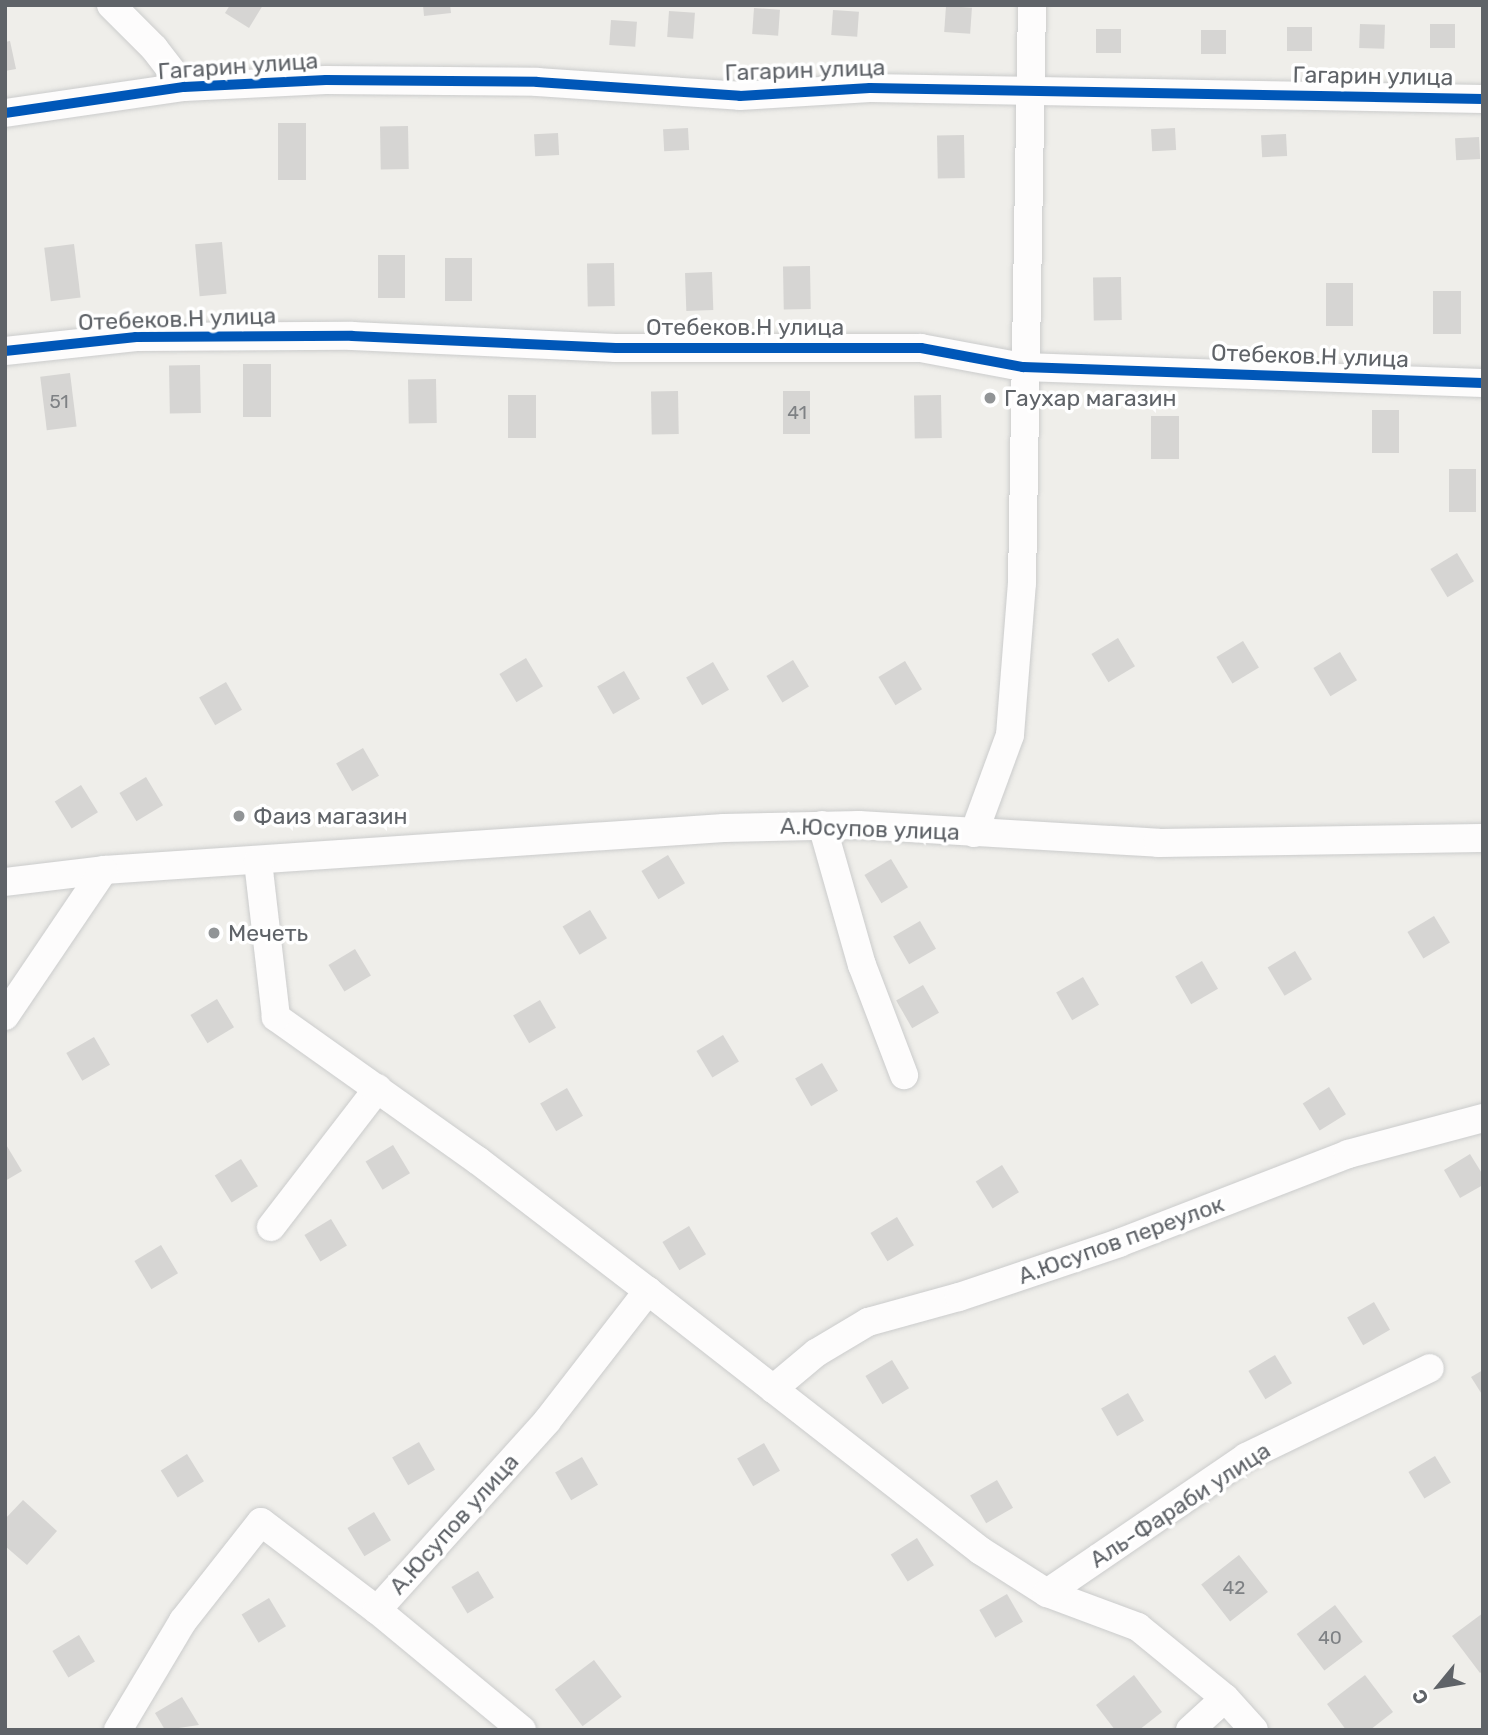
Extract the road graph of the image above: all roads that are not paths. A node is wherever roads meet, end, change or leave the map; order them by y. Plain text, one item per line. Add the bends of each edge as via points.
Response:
1 (111, 5) edge
2 (1032, 5) edge
3 (184, 87) junction
4 (1027, 92) junction
5 (1483, 99) edge
6 (5, 113) edge
7 (5, 351) edge
8 (1023, 367) junction
9 (1483, 383) edge
10 (822, 825) junction
11 (974, 832) junction
12 (1483, 838) edge
13 (258, 861) junction
14 (104, 870) junction
15 (5, 882) edge
16 (5, 1016) edge
17 (904, 1075) dead end
18 (377, 1088) junction
19 (1483, 1118) edge
20 (271, 1227) dead end
21 (648, 1291) junction
22 (1430, 1368) dead end
23 (773, 1389) junction
24 (1047, 1593) junction
25 (377, 1610) junction
26 (1225, 1698) junction
27 (125, 1727) edge
28 (522, 1730) edge
29 (1190, 1730) edge
30 (1254, 1730) edge

1 - 3 street, Гагарин улица via 154,48
2 - 4 street
3 - 4 street, Гагарин улица via 340,80 537,82 740,96 870,88
3 - 6 street, Гагарин улица
4 - 5 street, Гагарин улица
4 - 8 street
7 - 8 street, Отебеков.Н улица via 136,337 352,336 616,348 921,348
8 - 9 street, Отебеков.Н улица
8 - 11 street via 1022,583 1010,735
10 - 11 street, А.Юсупов улица
10 - 13 street, А.Юсупов улица
10 - 17 street via 862,965
11 - 12 street, А.Юсупов улица via 1158,842
13 - 14 street, А.Юсупов улица
13 - 18 street via 276,1017
14 - 15 street, А.Юсупов улица
14 - 16 street
18 - 20 street
18 - 21 street
19 - 23 street, А.Юсупов переулок via 1349,1154 1119,1243 868,1322 816,1353
21 - 23 street
21 - 25 street, А.Юсупов улица via 547,1421
22 - 24 street, Аль-Фараби улица via 1246,1457
23 - 24 street via 981,1551
24 - 26 street via 1138,1627
25 - 27 street, А.Юсупов улица via 261,1522 183,1621
25 - 28 street
26 - 29 street
26 - 30 street

